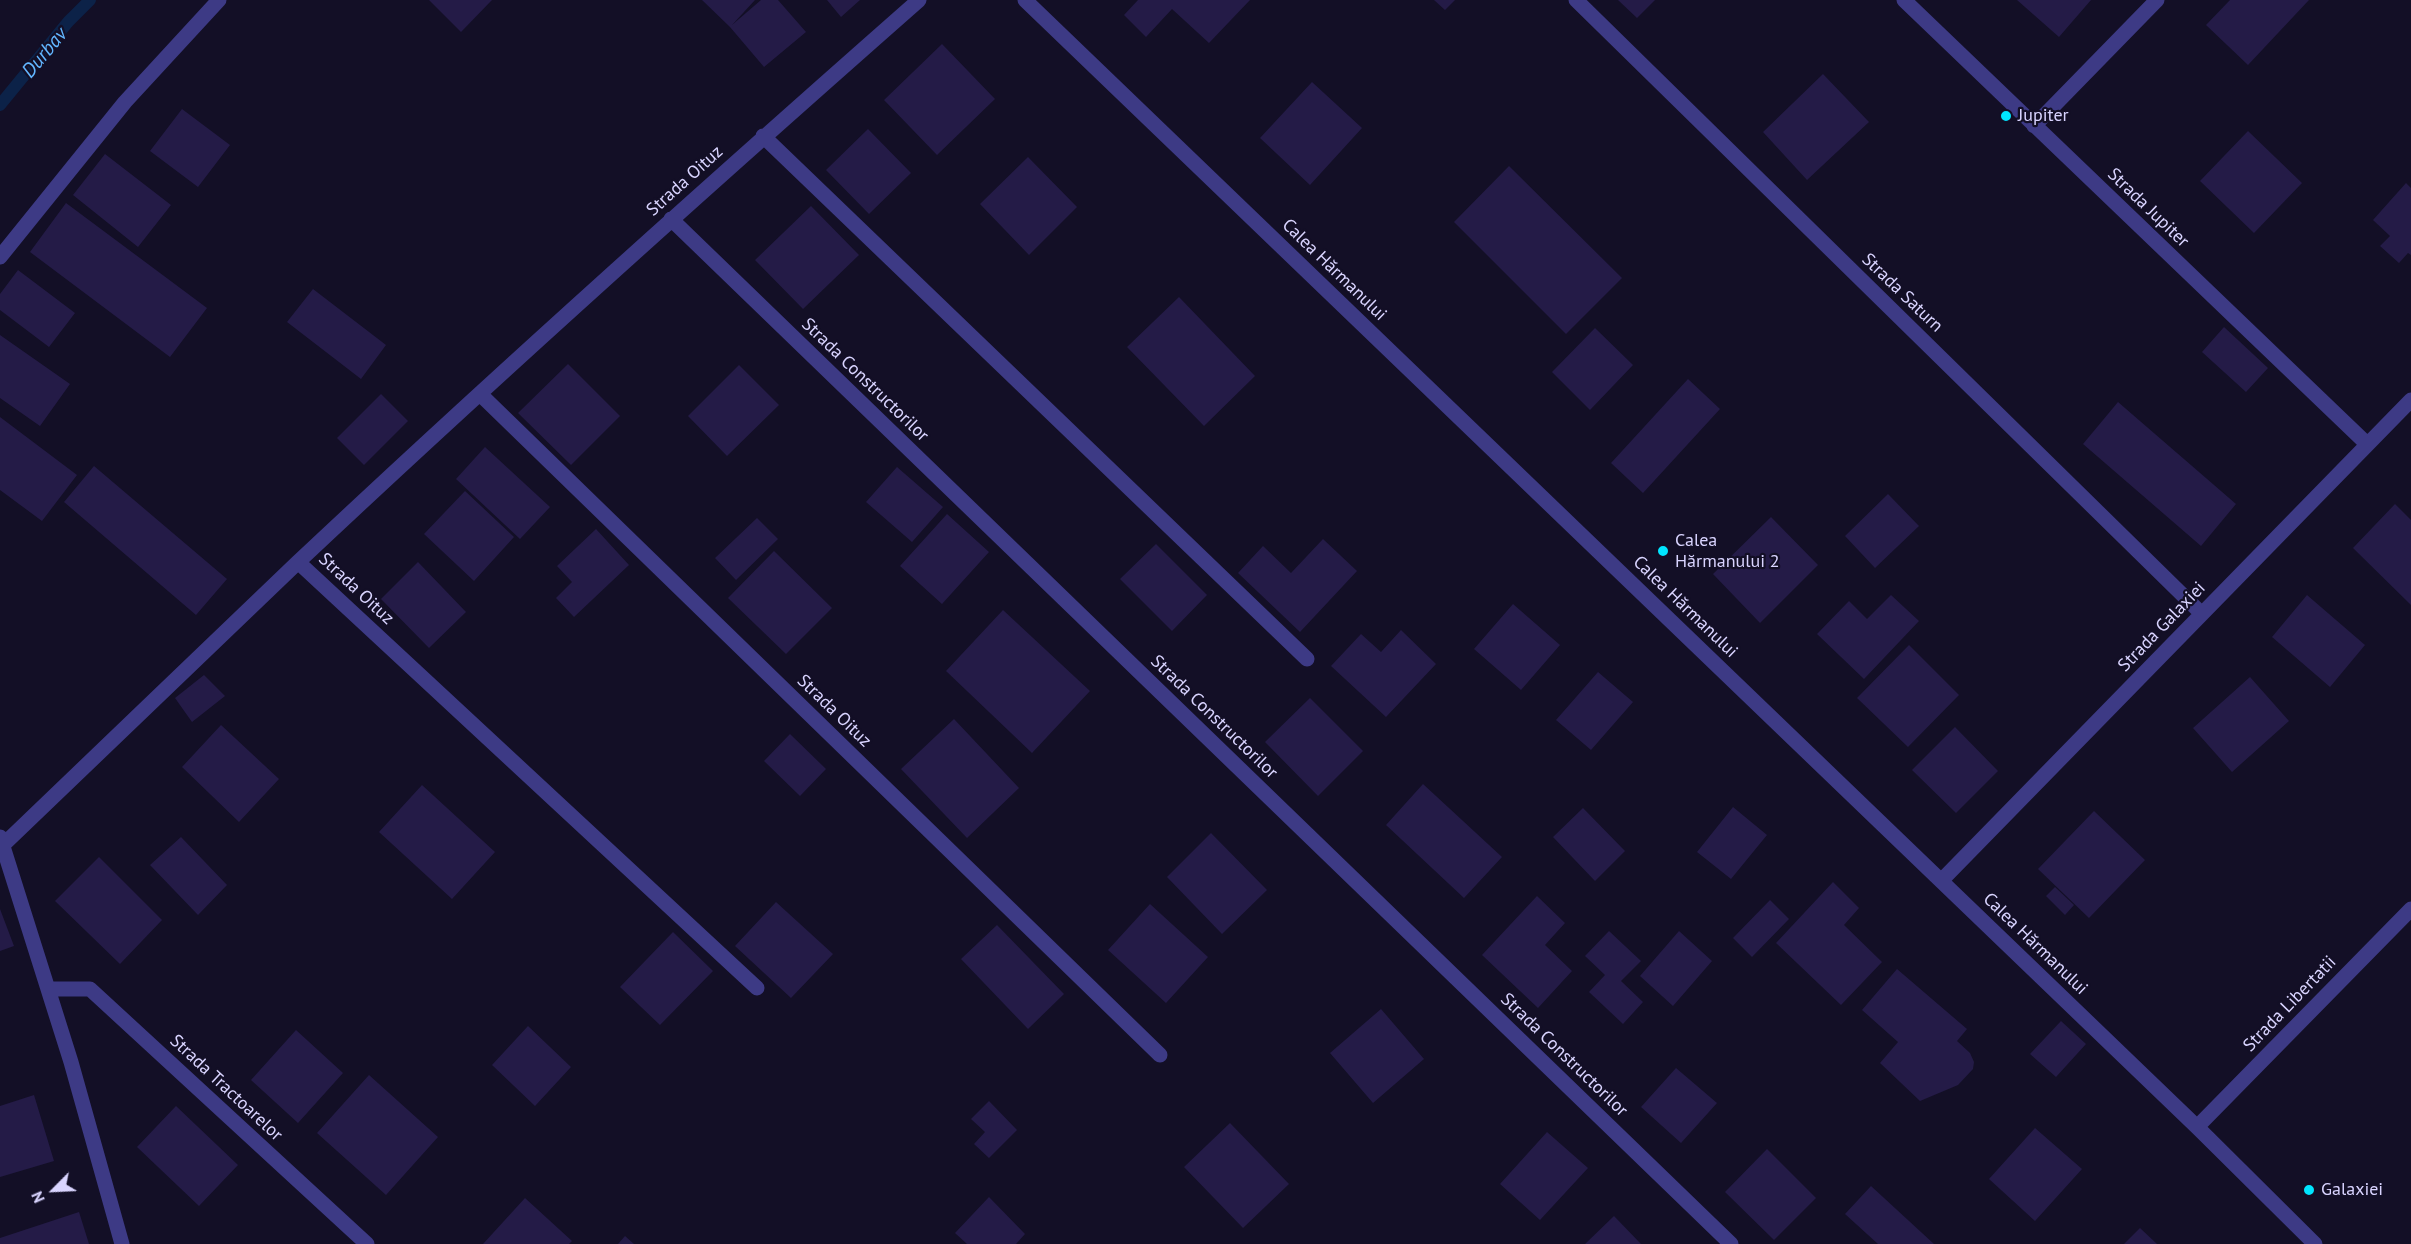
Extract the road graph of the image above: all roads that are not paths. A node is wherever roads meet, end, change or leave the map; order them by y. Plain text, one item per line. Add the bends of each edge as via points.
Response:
1 (219, 0) edge
2 (919, 0) edge
3 (1025, 0) edge
4 (1576, 0) edge
5 (1904, 0) edge
6 (2157, 0) edge
7 (2034, 126) junction
8 (764, 136) junction
9 (671, 219) junction
10 (0, 257) edge
11 (480, 394) junction
12 (2411, 400) edge
13 (2367, 444) junction
14 (298, 562) junction
15 (2202, 614) junction
16 (1307, 659) dead end
17 (2, 841) edge
18 (1941, 881) junction
19 (2411, 909) edge
20 (756, 988) dead end
21 (49, 989) junction
22 (1160, 1055) dead end
23 (2197, 1127) junction
24 (122, 1244) edge
25 (367, 1244) edge
26 (1731, 1244) edge
27 (2315, 1244) edge

1 - 10 street via 125,102
2 - 8 street, Strada Oituz
3 - 18 street, Calea Hărmanului
4 - 15 street, Strada Saturn
5 - 7 street, Strada Jupiter
6 - 7 street
7 - 13 street, Strada Jupiter
8 - 9 street, Strada Oituz
8 - 16 street
9 - 11 street, Strada Oituz
9 - 26 street, Strada Constructorilor
11 - 14 street, Strada Oituz
11 - 22 street, Strada Oituz
12 - 13 street, Strada Galaxiei
13 - 15 street, Strada Galaxiei
14 - 17 street, Strada Oituz
14 - 20 street, Strada Oituz
15 - 18 street, Strada Galaxiei
17 - 21 street
18 - 23 street, Calea Hărmanului
19 - 23 street, Strada Libertatii
21 - 24 street
21 - 25 street, Strada Tractoarelor via 90,989
23 - 27 street, Calea Hărmanului

